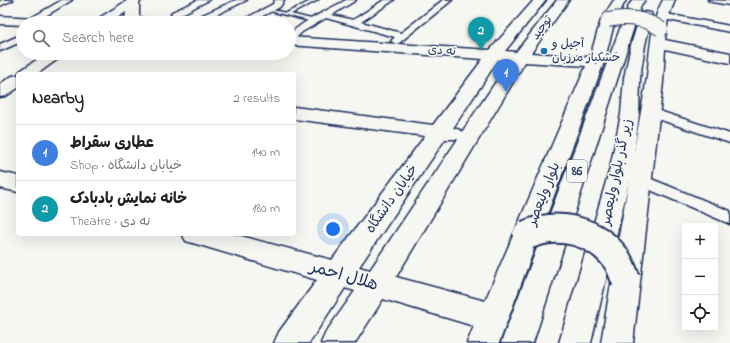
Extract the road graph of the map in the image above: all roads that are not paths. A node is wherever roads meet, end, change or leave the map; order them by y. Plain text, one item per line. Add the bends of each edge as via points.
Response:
1 (9, 0) edge
2 (68, 0) edge
3 (202, 0) edge
4 (243, 0) edge
5 (280, 0) edge
6 (316, 0) edge
7 (352, 0) edge
8 (390, 0) edge
9 (448, 0) edge
10 (540, 0) edge
11 (564, 0) edge
12 (639, 0) edge
13 (712, 0) edge
14 (134, 1) edge
15 (730, 3) edge
16 (0, 4) edge
17 (730, 7) edge
18 (615, 8) edge
19 (268, 10) junction
20 (288, 14) junction
21 (323, 15) junction
22 (50, 16) edge
23 (112, 16) edge
24 (132, 16) edge
25 (176, 16) edge
26 (208, 16) edge
27 (256, 16) edge
28 (295, 16) edge
29 (296, 16) edge
30 (661, 17) edge
31 (0, 20) edge
32 (16, 21) edge
33 (313, 21) junction
34 (354, 23) junction
35 (730, 29) edge
36 (296, 33) edge
37 (403, 36) junction
38 (16, 40) edge
39 (296, 41) edge
40 (0, 48) edge
41 (387, 48) junction
42 (494, 55) junction
43 (520, 57) junction
44 (730, 58) edge
45 (47, 60) edge
46 (596, 62) junction
47 (29, 72) edge
48 (650, 112) junction
49 (296, 113) edge
50 (441, 132) junction
51 (470, 137) junction
52 (730, 139) edge
53 (639, 179) junction
54 (0, 180) edge
55 (16, 184) edge
56 (730, 218) edge
57 (527, 235) junction
58 (202, 236) edge
59 (338, 274) junction
60 (626, 280) junction
61 (376, 285) junction
62 (492, 317) junction
63 (290, 343) edge
64 (338, 343) edge
65 (483, 343) edge
66 (517, 343) edge
67 (575, 343) edge
68 (617, 343) edge

1 - 16 street
2 - 22 street
3 - 25 street via 175,14
4 - 26 street
5 - 19 street
6 - 20 lane
7 - 21 street
8 - 34 street
9 - 37 street
10 - 42 main road, توحید
11 - 43 main road, توحید
12 - 66 main road, بلوار ولیعصر / 86 via 635,5
13 - 15 street
14 - 23 main road
14 - 24 main road
15 - 17 street
18 - 30 main road, bridge via 622,17 650,21
18 - 46 main road, بلوار ولیعصر
19 - 20 lane
19 - 27 street
20 - 28 lane
21 - 33 street
21 - 34 street
29 - 33 lane
30 - 35 street
30 - 44 main road
30 - 48 main road via 658,61
30 - 67 main road, زیر گذر بلوار ولیعصر via 647,12 638,45 621,168
31 - 32 main road
33 - 36 street
34 - 37 street
37 - 41 street
38 - 40 street
39 - 41 main road, نه دی
41 - 42 main road, نه دی
42 - 43 main road, نه دی
42 - 50 main road, خیابان دانشگاه
43 - 46 main road, نه دی
43 - 51 main road
45 - 47 main road
46 - 57 main road, بلوار ولیعصر
48 - 52 street
48 - 53 main road
49 - 50 main road
50 - 51 main road
50 - 59 main road, خیابان دانشگاه
51 - 61 main road
53 - 56 street
53 - 60 main road
54 - 55 main road
57 - 60 main road, bridge via 543,229 584,233 597,239 616,258
57 - 62 main road, بلوار ولیعصر
58 - 59 main road, هلال احمر
59 - 61 main road, هلال احمر
59 - 63 main road, خیابان دانشگاه
60 - 68 main road
61 - 62 main road, هلال احمر
61 - 64 main road
62 - 65 main road, بلوار ولیعصر

